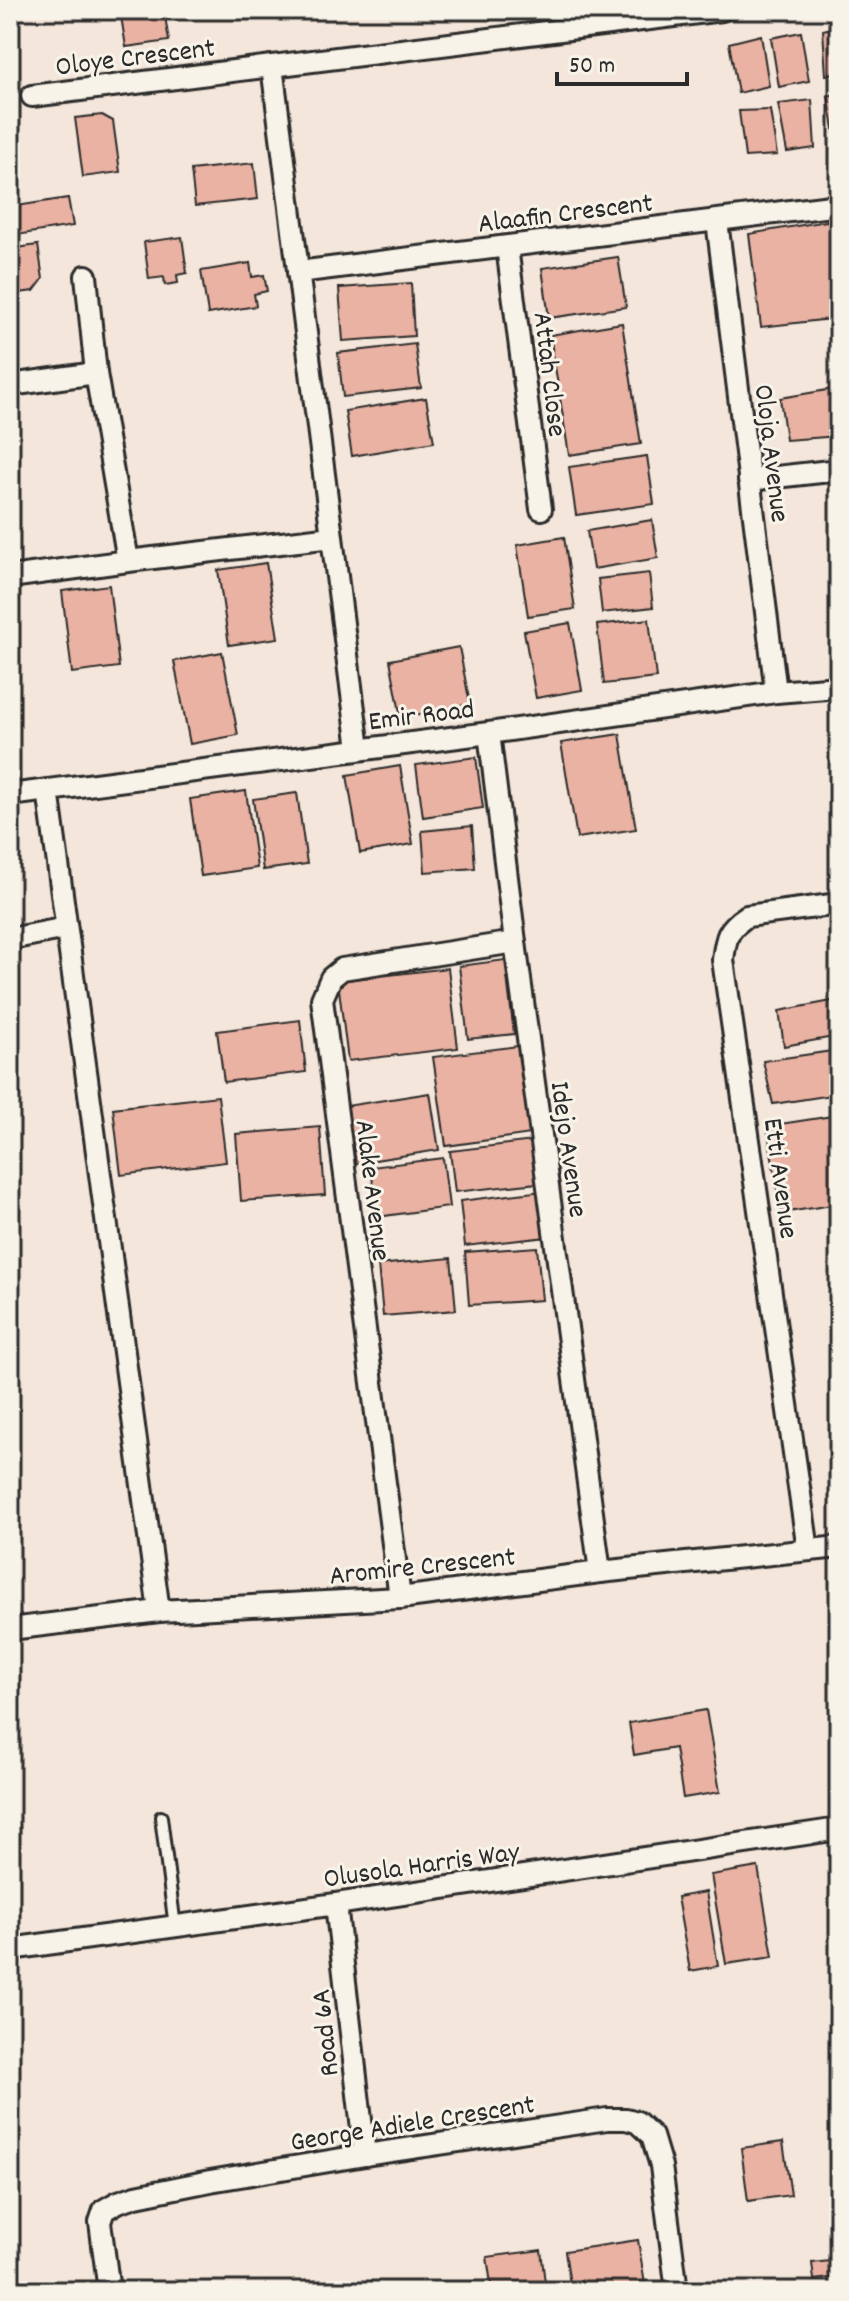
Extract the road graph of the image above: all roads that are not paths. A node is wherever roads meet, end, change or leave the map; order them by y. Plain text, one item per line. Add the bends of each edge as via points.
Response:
1 (722, 10) edge
2 (272, 66) junction
3 (32, 96) dead end
4 (839, 205) edge
5 (717, 221) junction
6 (507, 247) junction
7 (298, 272) junction
8 (86, 276) dead end
9 (96, 373) junction
10 (10, 385) edge
11 (839, 470) edge
12 (749, 480) junction
13 (541, 509) dead end
14 (332, 537) junction
15 (128, 561) junction
16 (10, 577) edge
17 (839, 687) edge
18 (776, 692) junction
19 (489, 733) junction
20 (359, 749) junction
21 (48, 790) junction
22 (10, 795) edge
23 (839, 904) edge
24 (66, 928) junction
25 (10, 939) edge
26 (515, 942) junction
27 (839, 1547) edge
28 (808, 1550) junction
29 (600, 1572) junction
30 (400, 1598) junction
31 (159, 1611) junction
32 (10, 1629) edge
33 (161, 1817) dead end
34 (839, 1829) edge
35 (336, 1904) junction
36 (175, 1927) junction
37 (10, 1949) edge
38 (365, 2155) junction
39 (109, 2291) edge
40 (677, 2291) edge

1 - 2 street, Oloye Crescent
2 - 3 street, Oloye Crescent
2 - 7 street
4 - 5 street, Alaafin Crescent
5 - 6 street, Alaafin Crescent
5 - 12 street, Oloja Avenue
6 - 7 street, Alaafin Crescent
6 - 13 street, Attah Close
7 - 14 street
8 - 9 street
9 - 10 street
9 - 15 street
11 - 12 street
12 - 18 street, Oloja Avenue
14 - 15 street
14 - 20 street
15 - 16 street
17 - 18 street, Emir Road
18 - 19 street, Emir Road
19 - 20 street, Emir Road
19 - 26 street, Idejo Avenue
20 - 21 street, Emir Road
21 - 22 street, Emir Road
21 - 24 street
23 - 28 street, Etti Avenue via 747,916 726,937 723,960
24 - 25 street
24 - 31 street
26 - 29 street, Idejo Avenue
26 - 30 street, Alake Avenue via 342,969 331,978 322,999
27 - 28 street, Aromire Crescent
28 - 29 street, Aromire Crescent
29 - 30 street, Aromire Crescent
30 - 31 street, Aromire Crescent
31 - 32 street, Aromire Crescent
33 - 36 lane
34 - 35 street, Olusola Harris Way
35 - 36 street, Olusola Harris Way
35 - 38 street, Road 6A
36 - 37 street, Olusola Harris Way
38 - 39 street, George Adiele Crescent via 118,2202 104,2210 100,2222
38 - 40 street, George Adiele Crescent via 607,2119 637,2122 652,2136 661,2166

